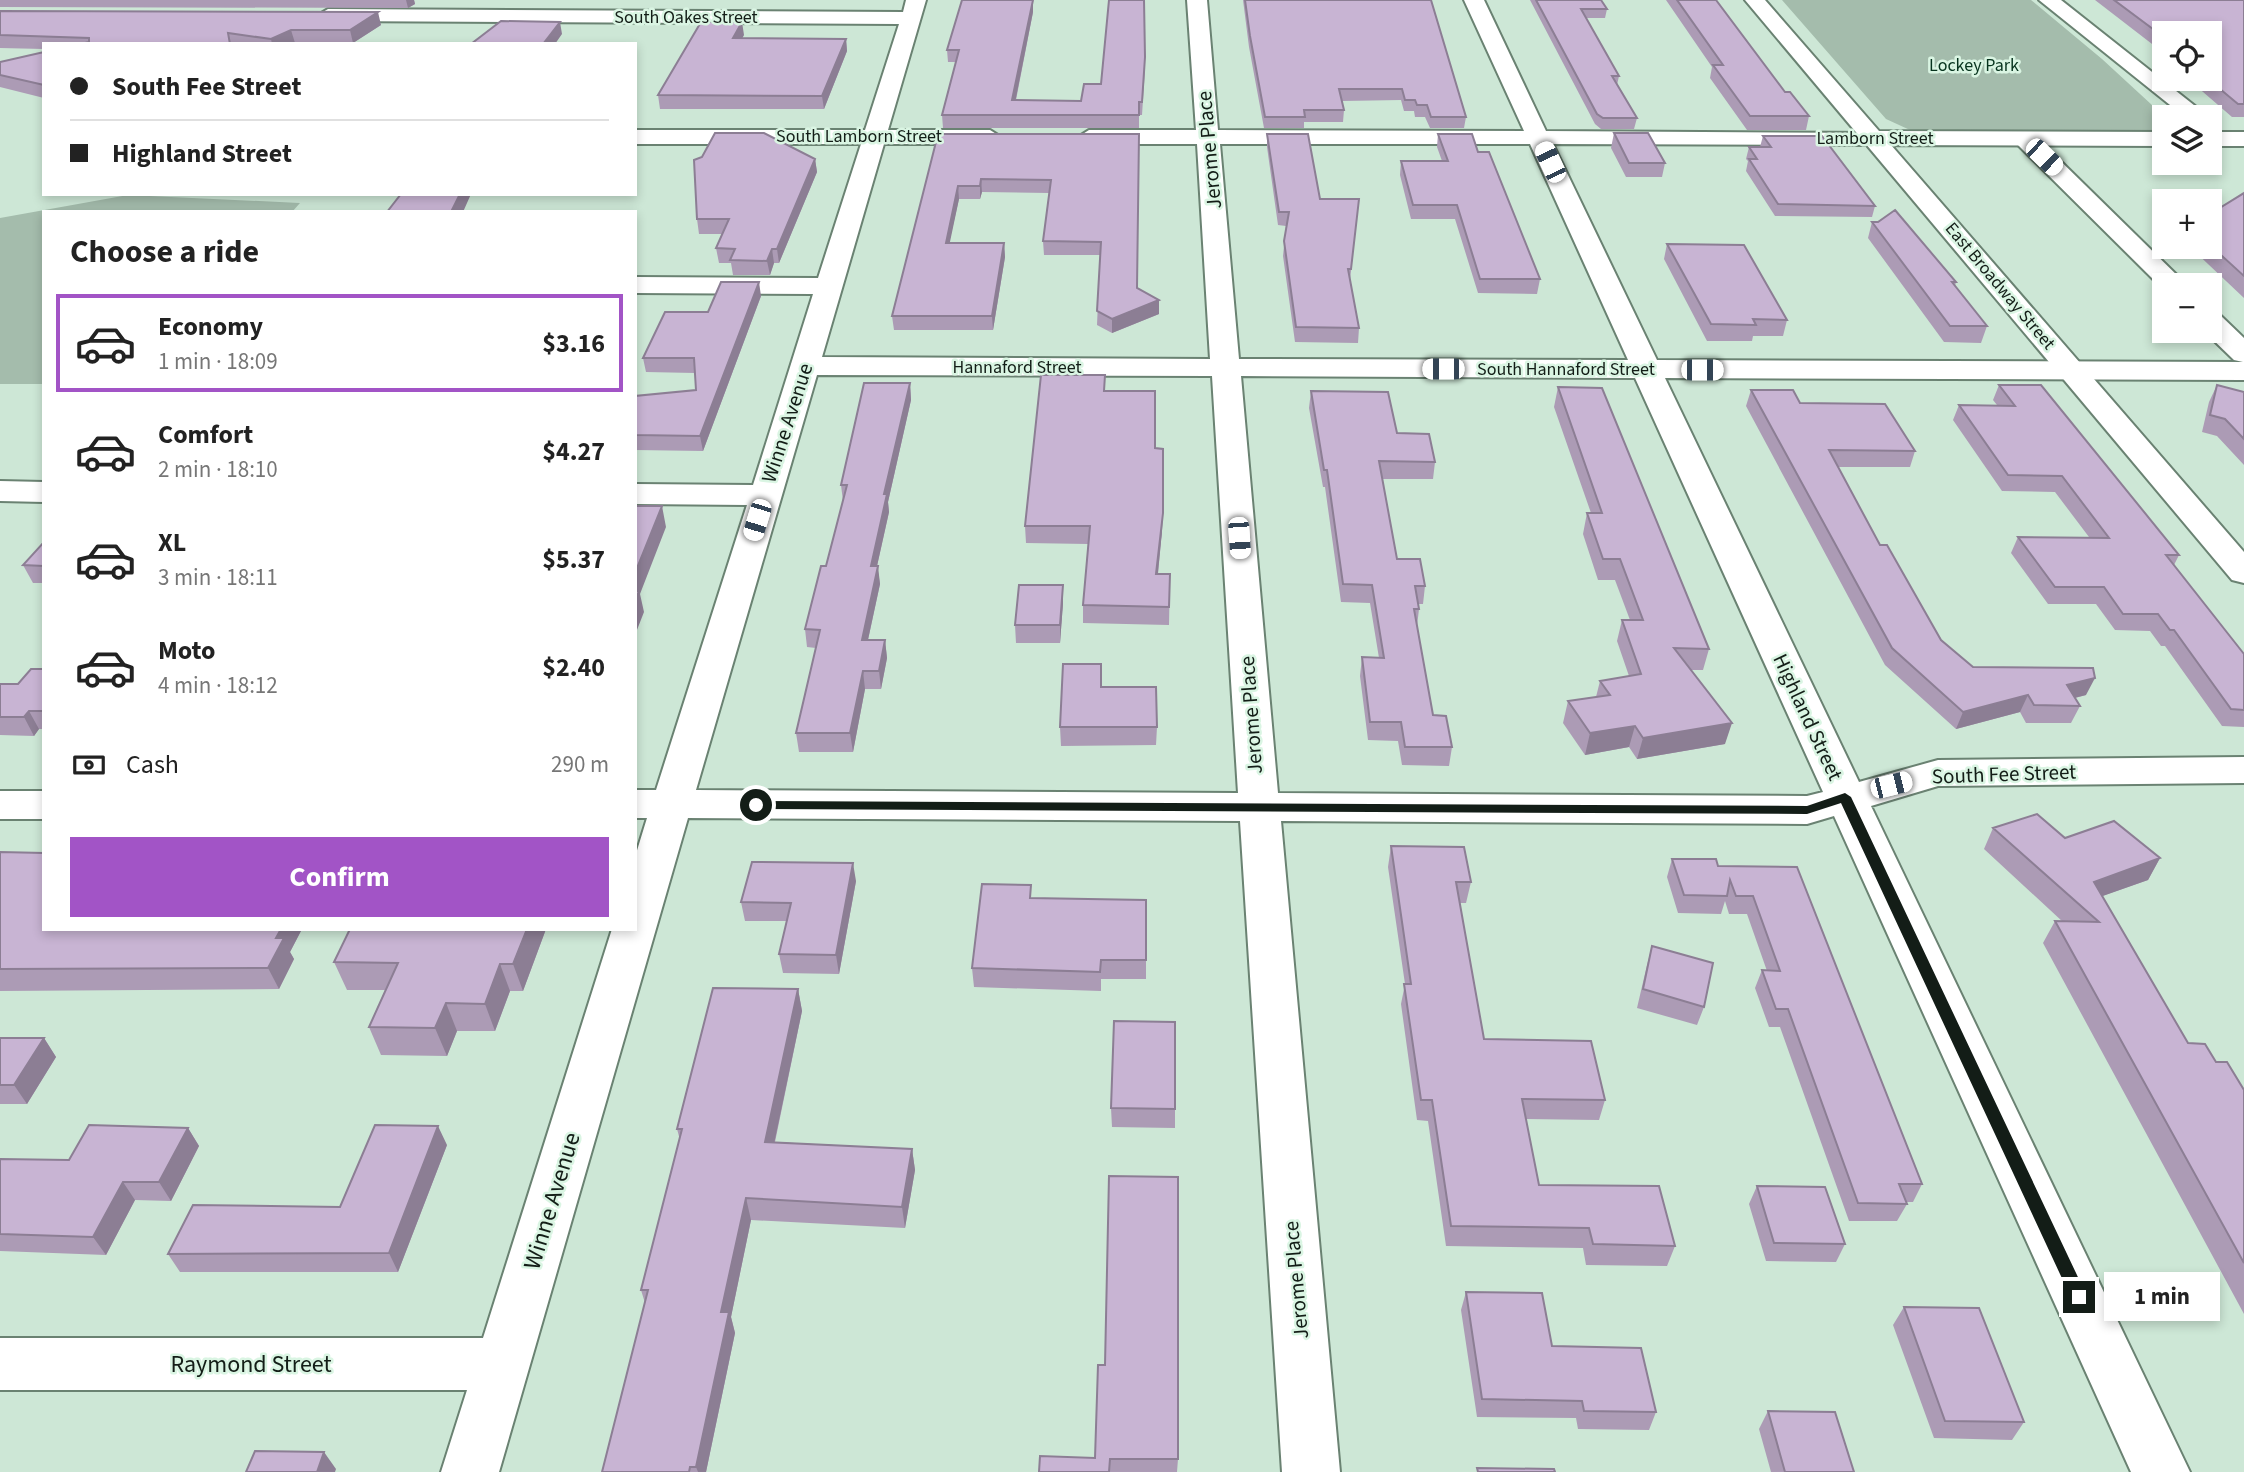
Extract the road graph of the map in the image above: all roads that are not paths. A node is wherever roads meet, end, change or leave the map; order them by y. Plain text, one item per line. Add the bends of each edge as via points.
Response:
1 (463, 0) edge
2 (1197, 0) edge
3 (1474, 0) edge
4 (1755, 0) edge
5 (2049, 0) edge
6 (913, 9) edge
7 (313, 15) edge
8 (448, 15) junction
9 (2183, 105) edge
10 (637, 136) edge
11 (877, 136) junction
12 (1008, 137) edge
13 (1060, 137) edge
14 (1208, 137) junction
15 (1538, 138) junction
16 (1874, 138) junction
17 (2025, 139) junction
18 (2152, 139) edge
19 (2162, 273) edge
20 (637, 285) edge
21 (830, 286) junction
22 (2222, 333) edge
23 (2244, 354) edge
24 (806, 366) junction
25 (1227, 368) junction
26 (1648, 369) junction
27 (2072, 371) junction
28 (2244, 371) edge
29 (0, 491) edge
30 (42, 492) edge
31 (637, 494) edge
32 (765, 495) junction
33 (2244, 573) edge
34 (2244, 770) edge
35 (1845, 797) junction
36 (654, 804) edge
37 (0, 805) edge
38 (42, 805) edge
39 (1258, 807) junction
40 (637, 915) edge
41 (634, 931) edge
42 (0, 1364) edge
43 (502, 1364) junction
44 (470, 1472) edge
45 (1311, 1472) edge
46 (2161, 1472) edge

1 - 8 street
2 - 14 street, Jerome Place
3 - 15 street, Highland Street
4 - 16 street, East Broadway Street
5 - 9 street
6 - 8 street, South Oakes Street
6 - 11 street, Winne Avenue
7 - 8 street, South Oakes Street
10 - 11 street, South Lamborn Street
11 - 12 street, South Lamborn Street
11 - 21 street, Winne Avenue
13 - 14 street
14 - 15 street, Lamborn Street
14 - 25 street, Jerome Place
15 - 16 street, Lamborn Street
15 - 26 street, Highland Street
16 - 17 street, Lamborn Street
16 - 27 street, East Broadway Street
17 - 18 street, Lamborn Street
17 - 19 street
20 - 21 street
21 - 24 street, Winne Avenue
22 - 23 street
24 - 25 street, Hannaford Street
24 - 32 street, Winne Avenue
25 - 26 street, South Hannaford Street
25 - 39 street, Jerome Place
26 - 27 street, South Hannaford Street
26 - 35 street, Highland Street
27 - 28 street, South Hannaford Street
27 - 33 street, East Broadway Street
29 - 30 street
31 - 32 street
32 - 36 street, Winne Avenue
34 - 35 street, South Fee Street via 1938,773
35 - 39 street, South Fee Street via 1807,810
35 - 46 street, Highland Street
36 - 39 street, South Fee Street
36 - 40 street, Winne Avenue
37 - 38 street
39 - 45 street, Jerome Place
41 - 43 street, Winne Avenue
42 - 43 street, Raymond Street
43 - 44 street, Winne Avenue

